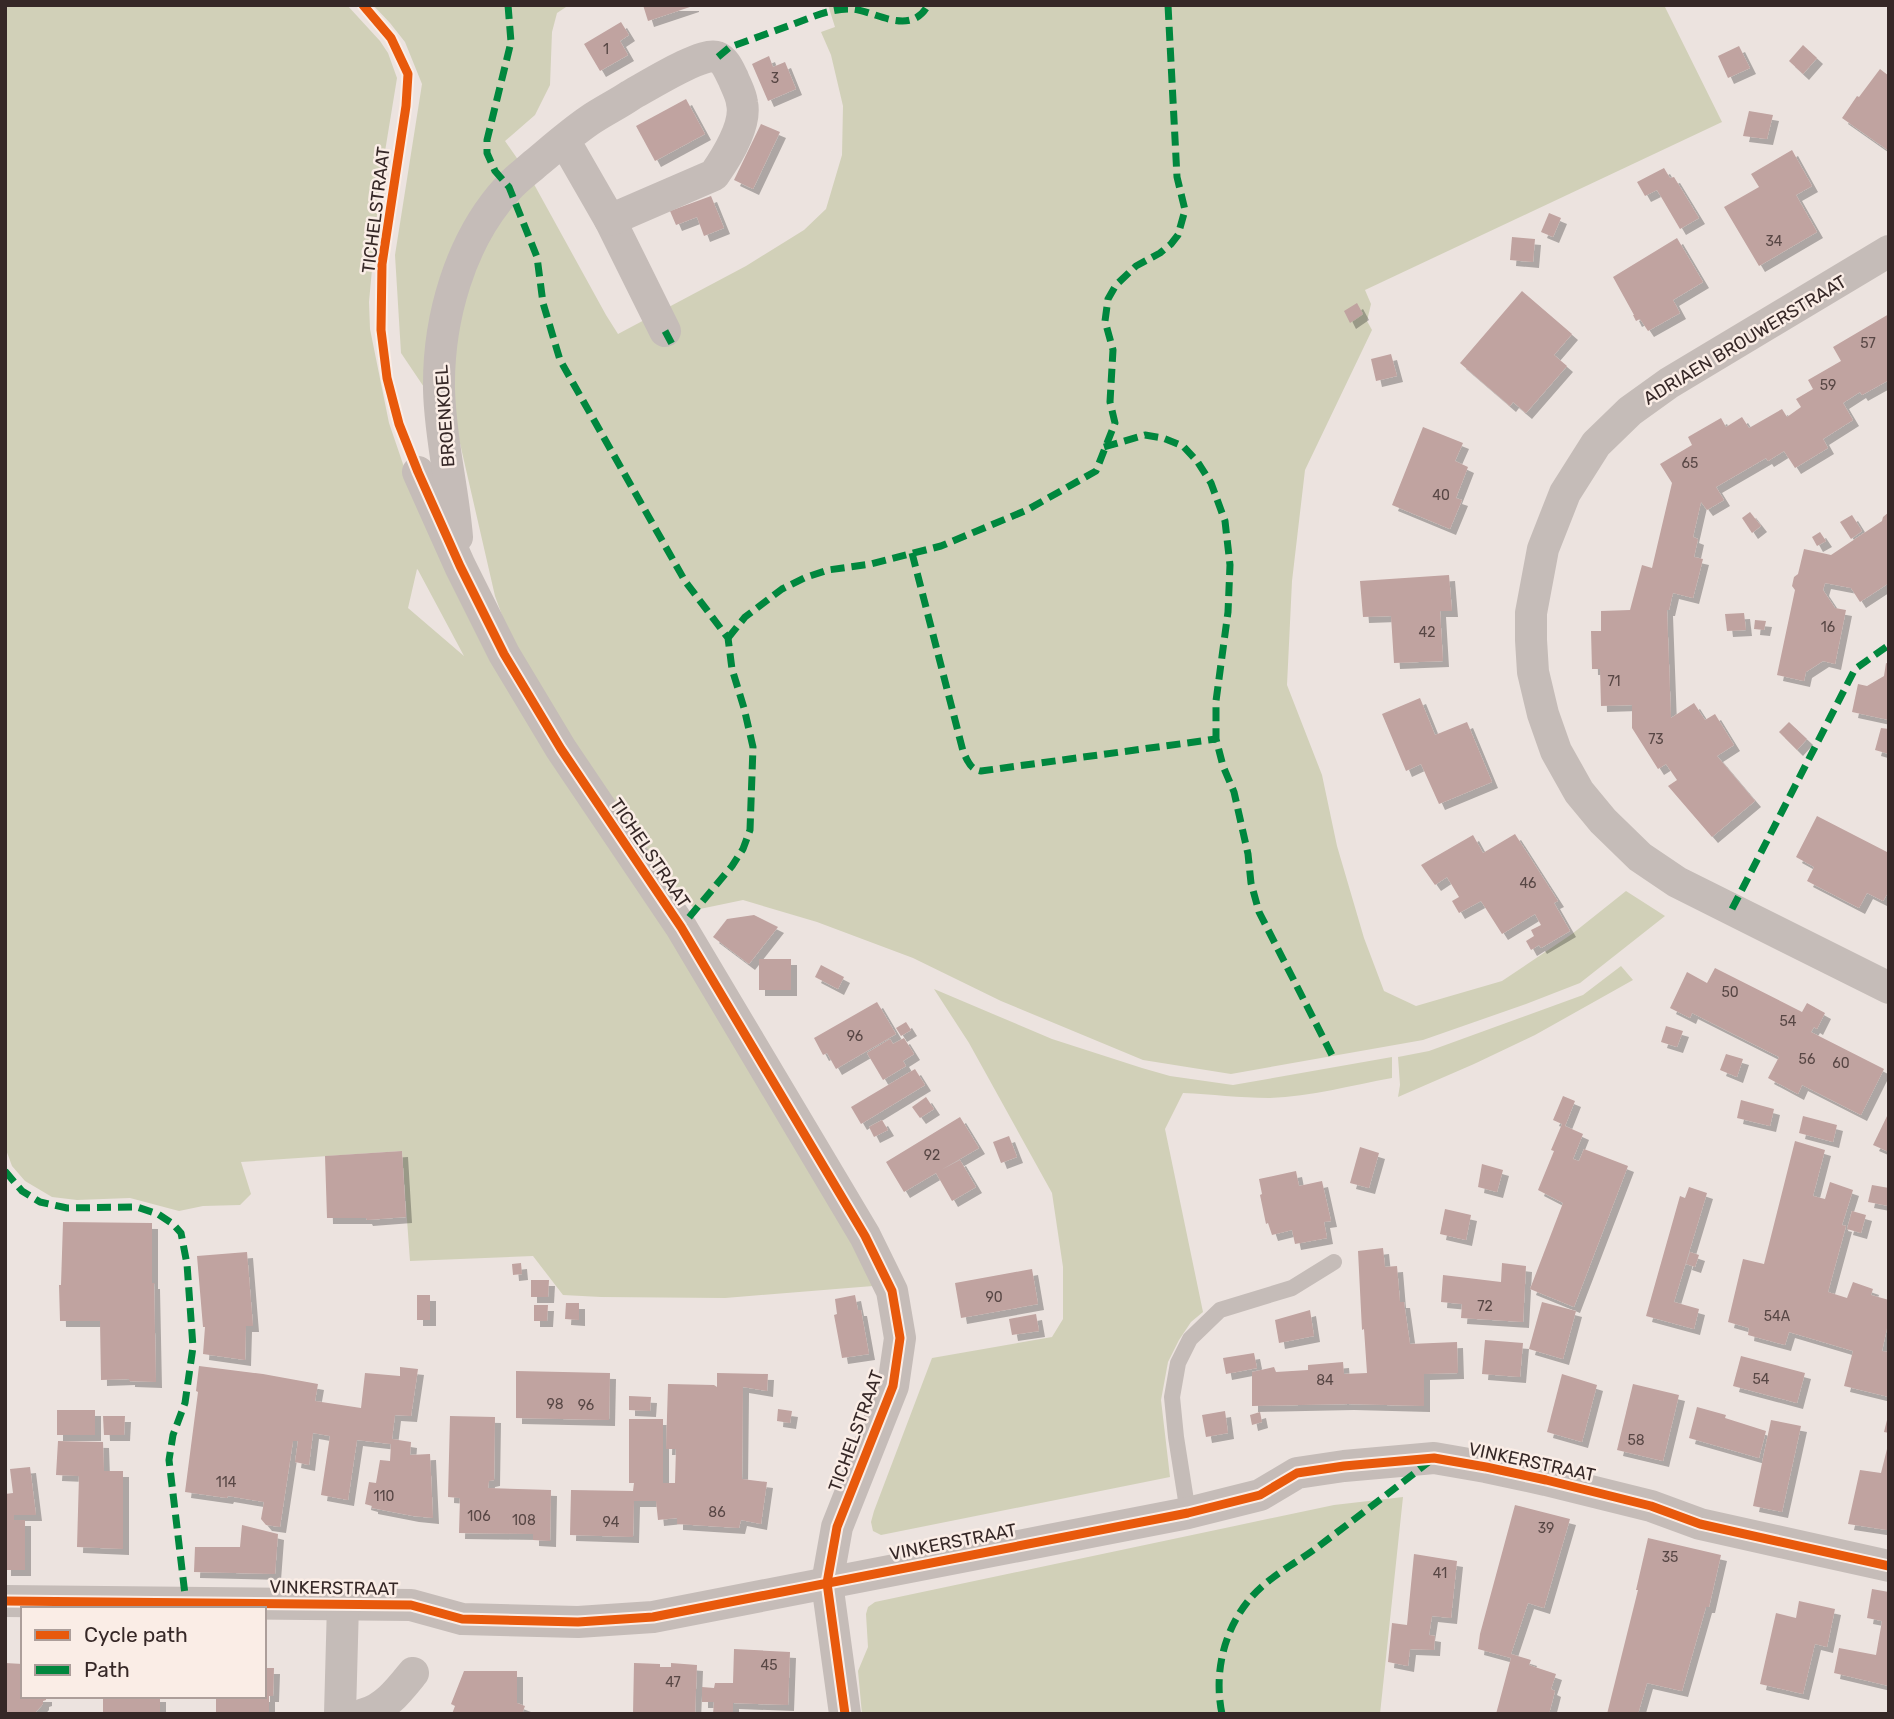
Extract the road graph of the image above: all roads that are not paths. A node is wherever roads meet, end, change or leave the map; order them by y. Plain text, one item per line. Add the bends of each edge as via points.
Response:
1 (564, 139) junction
2 (610, 220) junction
3 (1889, 251) edge
4 (665, 331) dead end
5 (418, 472) dead end
6 (460, 566) junction
7 (1889, 988) edge
8 (1334, 1262) dead end
9 (1188, 1513) junction
10 (1889, 1566) edge
11 (827, 1583) junction
12 (5, 1601) edge
13 (342, 1604) junction
14 (413, 1673) dead end
15 (340, 1714) edge
16 (364, 1714) edge
17 (845, 1714) edge

1 - 2 street
1 - 2 street, BROENKOEL via 700,58 718,57 725,64 742,102 743,116 714,175
1 - 6 street, BROENKOEL via 509,187 483,220 456,275 441,339 439,390
2 - 4 street
3 - 7 street, ADRIAEN BROUWERSTRAAT via 1669,383 1630,411 1596,444 1565,493 1543,549 1531,613 1531,640 1533,672 1556,751 1579,792 1640,857 1677,882
5 - 6 street, TICHELSTRAAT
6 - 11 street, TICHELSTRAAT via 504,654 561,749 681,927 892,1291 900,1338 893,1386 837,1527
8 - 9 lane via 1292,1288 1220,1310 1190,1339 1178,1363 1172,1397
9 - 10 street, VINKERSTRAAT via 1260,1495 1297,1473 1434,1458 1546,1480 1651,1506 1700,1524
9 - 11 street, VINKERSTRAAT
11 - 13 street, VINKERSTRAAT via 653,1617 578,1622 462,1619 411,1605
11 - 17 street, TICHELSTRAAT
12 - 13 street, VINKERSTRAAT
13 - 15 street
14 - 16 street via 396,1695

